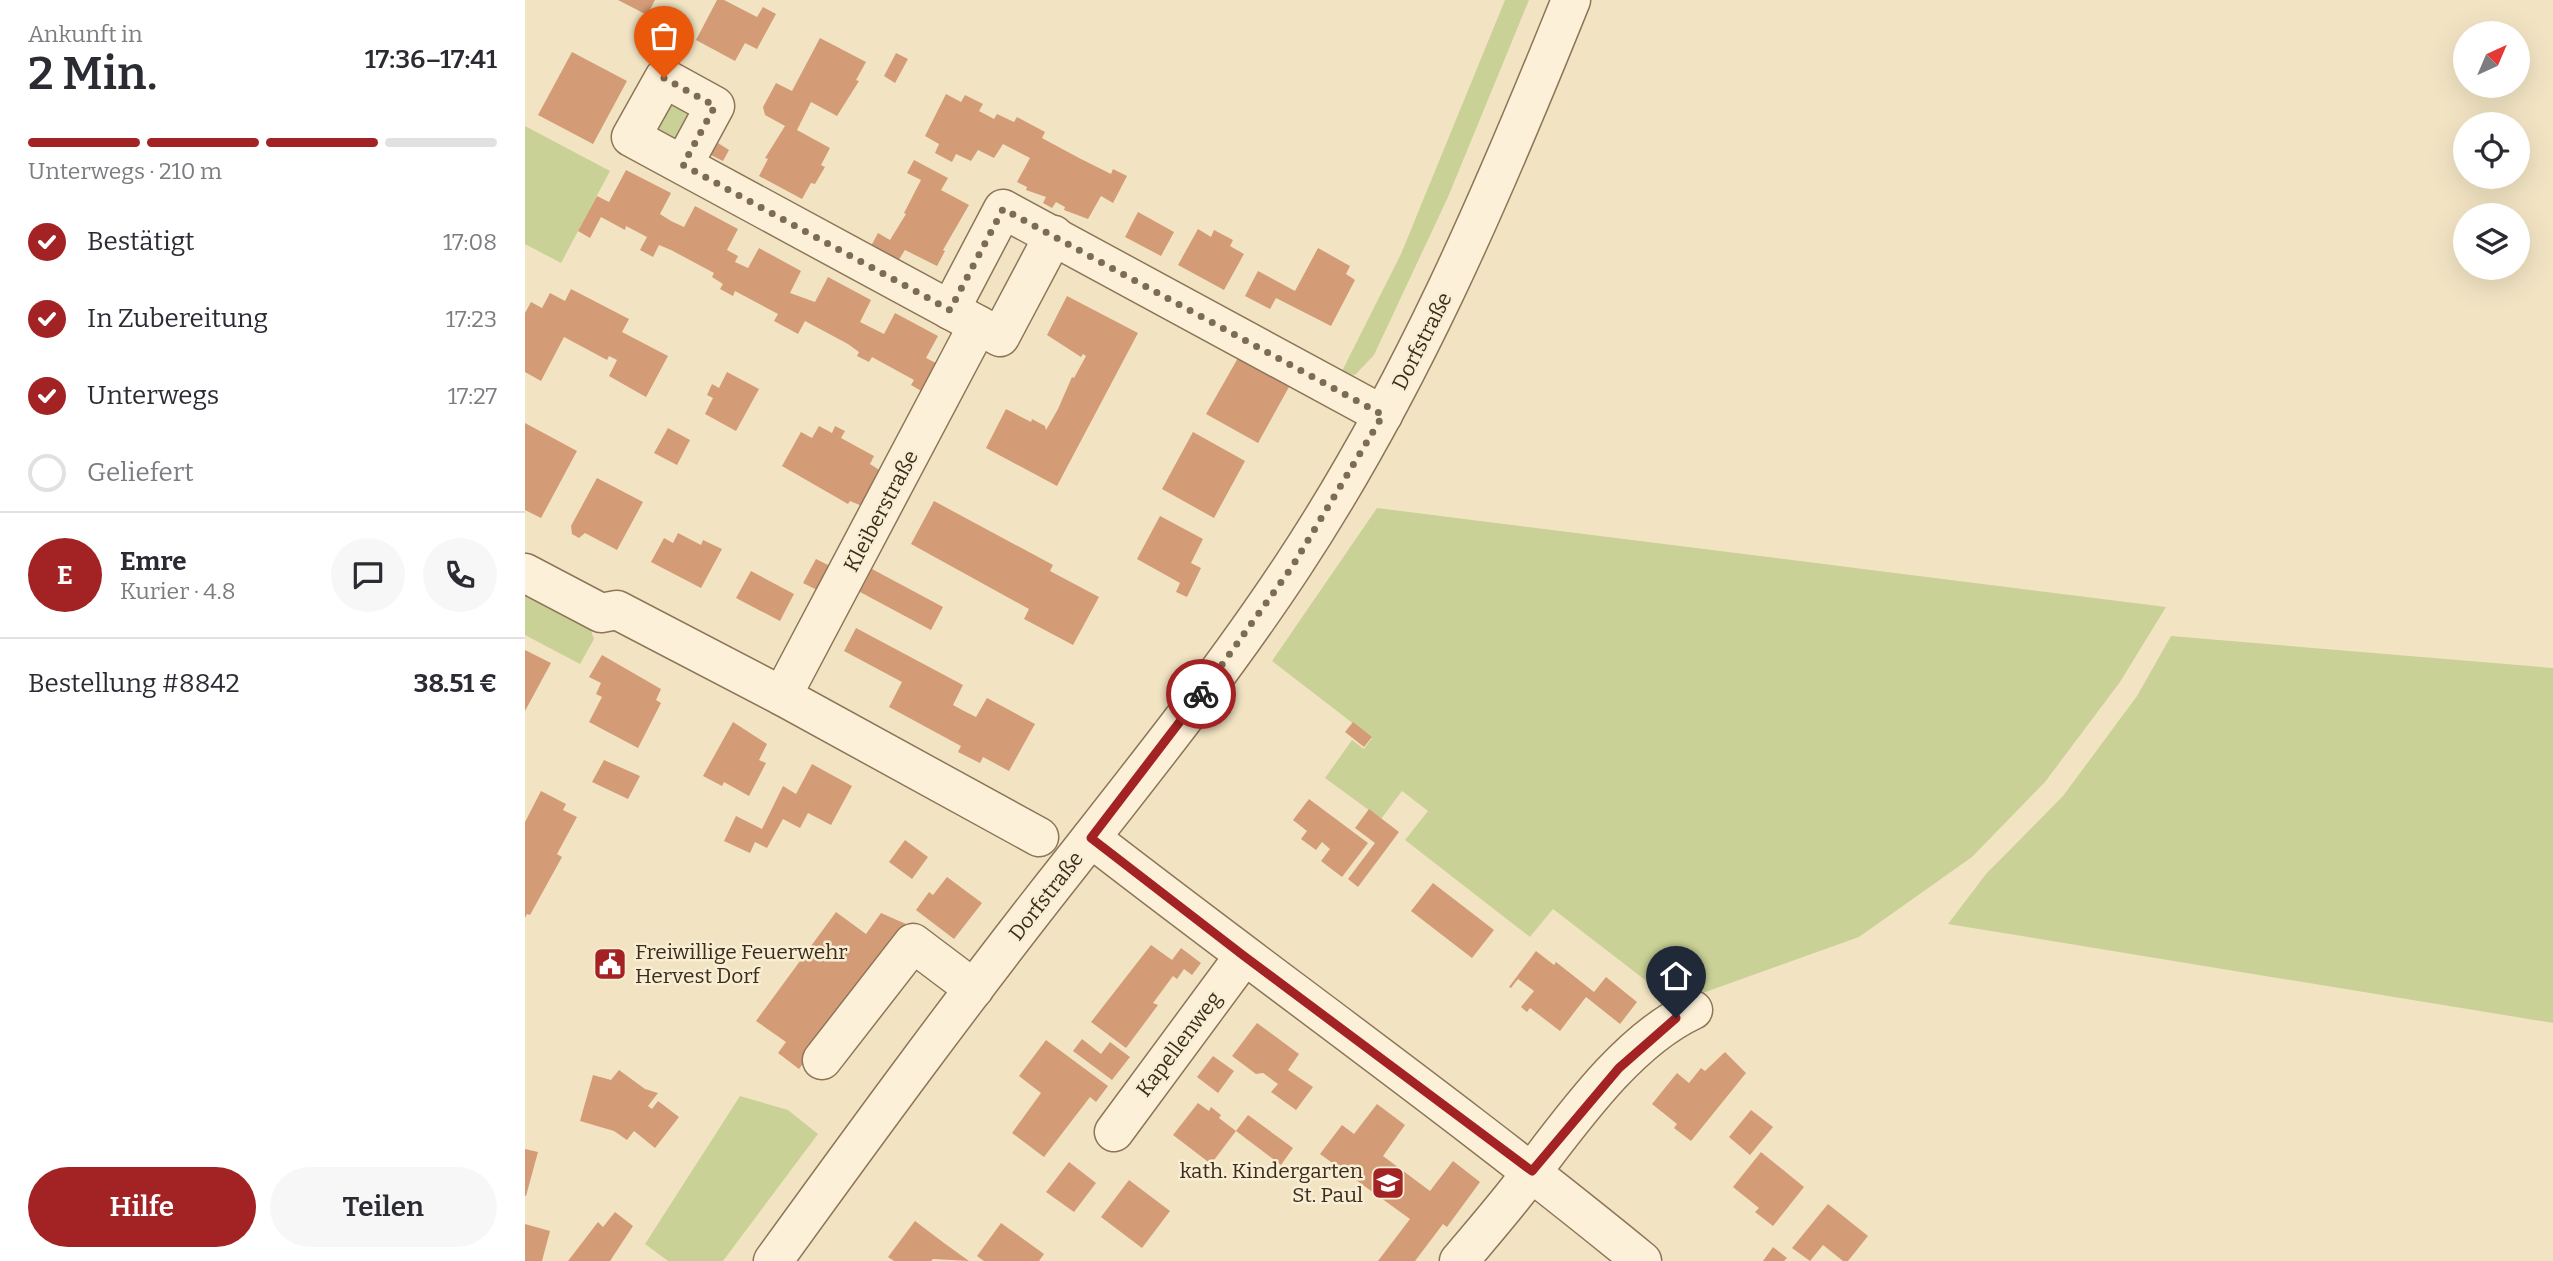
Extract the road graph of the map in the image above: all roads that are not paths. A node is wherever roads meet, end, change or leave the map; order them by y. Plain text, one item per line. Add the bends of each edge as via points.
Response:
1 (1571, 0) edge
2 (683, 165) dead end
3 (1054, 235) junction
4 (964, 317) junction
5 (1383, 415) junction
6 (525, 573) edge
7 (782, 696) junction
8 (1039, 838) dead end
9 (1091, 838) junction
10 (1244, 956) junction
11 (974, 989) junction
12 (1693, 1010) dead end
13 (823, 1060) dead end
14 (1114, 1132) dead end
15 (1532, 1171) junction
16 (773, 1261) edge
17 (1459, 1261) edge
18 (1642, 1261) edge

1 - 5 street, Dorfstraße via 1447,291
2 - 4 street
3 - 4 street via 1000,337
3 - 4 street, Kleiberstraße via 1003,209
3 - 5 street
4 - 7 street, Kleiberstraße
5 - 9 street, Dorfstraße via 1292,567
6 - 7 street via 601,613 617,610
7 - 8 street
9 - 10 street
9 - 11 street, Dorfstraße
10 - 14 street, Kapellenweg
10 - 15 street
11 - 13 street via 913,943
11 - 16 street, Dorfstraße
12 - 15 street via 1668,1024 1619,1068
15 - 17 street
15 - 18 street

